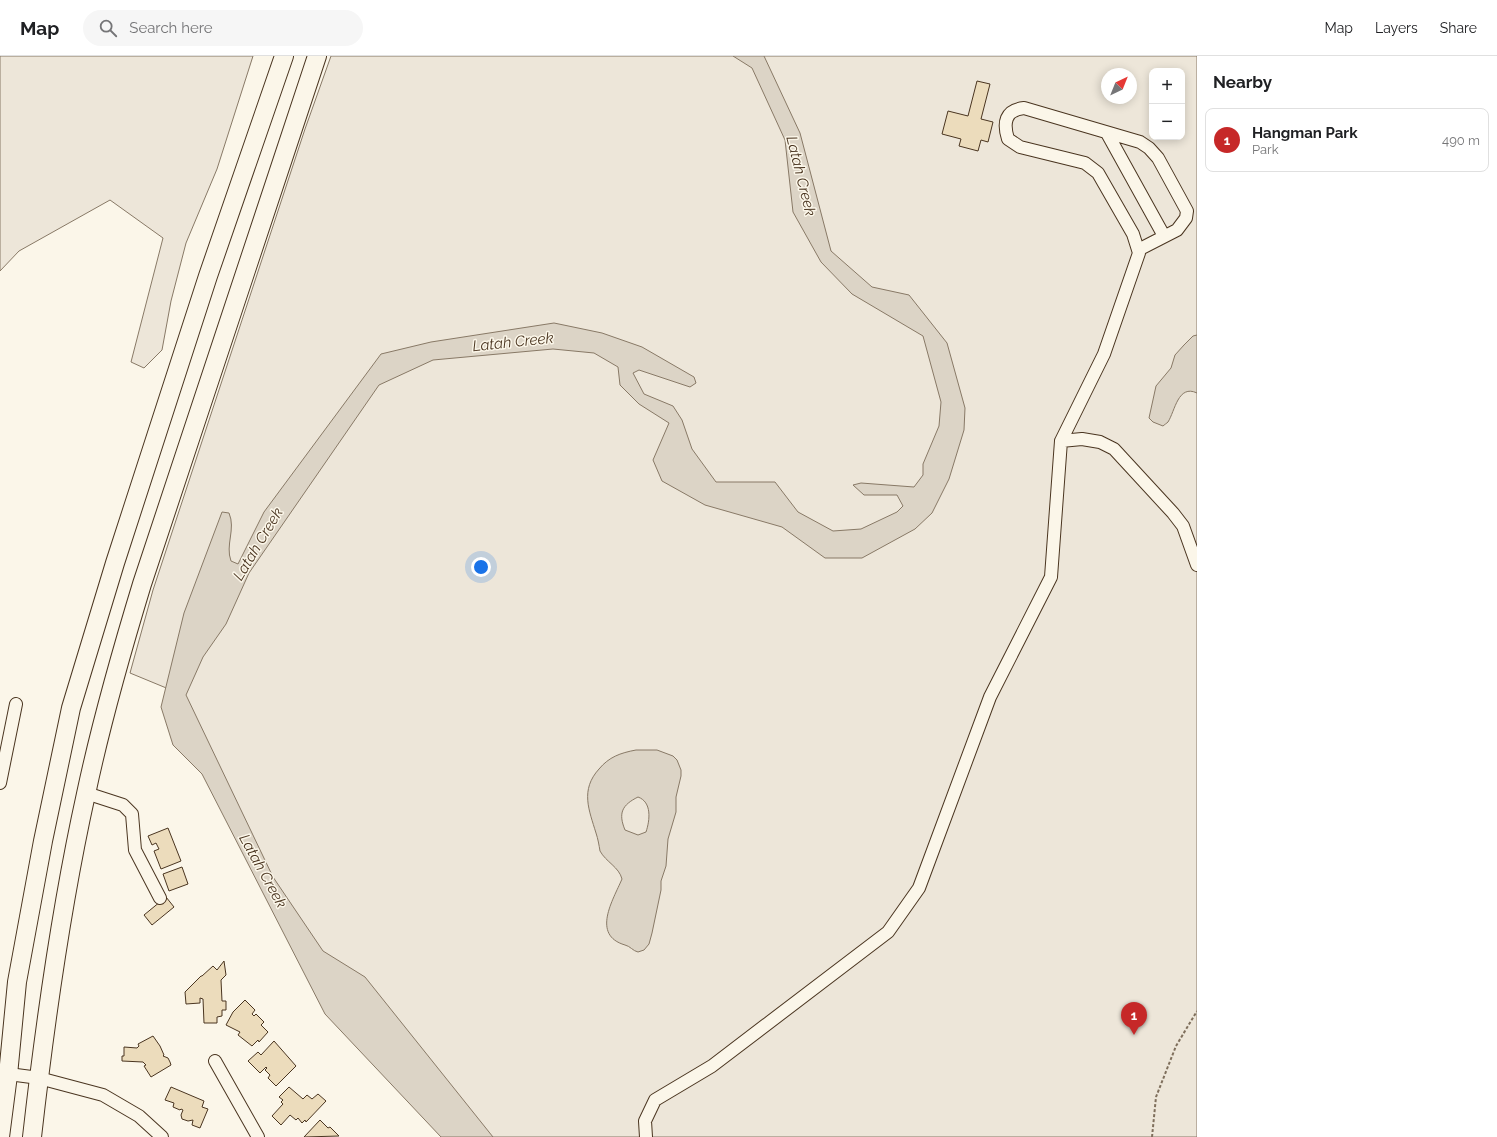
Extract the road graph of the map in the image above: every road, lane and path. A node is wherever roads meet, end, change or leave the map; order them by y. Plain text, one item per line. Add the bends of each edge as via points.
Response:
1 (284, 56) edge
2 (317, 56) edge
3 (1107, 133) junction
4 (1164, 236) junction
5 (1138, 250) junction
6 (1061, 441) junction
7 (1197, 565) edge
8 (16, 704) dead end
9 (0, 783) edge
10 (86, 793) junction
11 (160, 898) dead end
12 (1197, 1011) edge
13 (215, 1061) dead end
14 (4, 1074) edge
15 (39, 1078) junction
16 (0, 1137) edge
17 (32, 1137) edge
18 (162, 1137) edge
19 (258, 1137) edge
20 (646, 1137) edge
21 (1152, 1137) edge

1 - 14 highway via 208,276 71,708 17,982
2 - 10 highway via 142,584 119,661
3 - 4 street
3 - 4 street via 1140,142 1150,148 1158,158 1187,211 1183,224
3 - 5 street via 1024,108 1015,109 1007,117 1004,128 1008,139 1020,147 1085,163 1098,173 1133,234
4 - 5 street
5 - 6 street via 1104,354
6 - 7 street via 1082,439 1100,442 1114,449 1183,526
6 - 20 street via 1051,577 990,696 919,888 888,932 712,1066 655,1100 644,1121
8 - 9 street
10 - 11 street via 123,805 132,814 135,850
10 - 15 highway via 65,899
12 - 21 path via 1176,1046 1156,1097
13 - 19 street
14 - 15 street
14 - 16 highway
15 - 17 highway
15 - 18 street via 103,1095 139,1116

